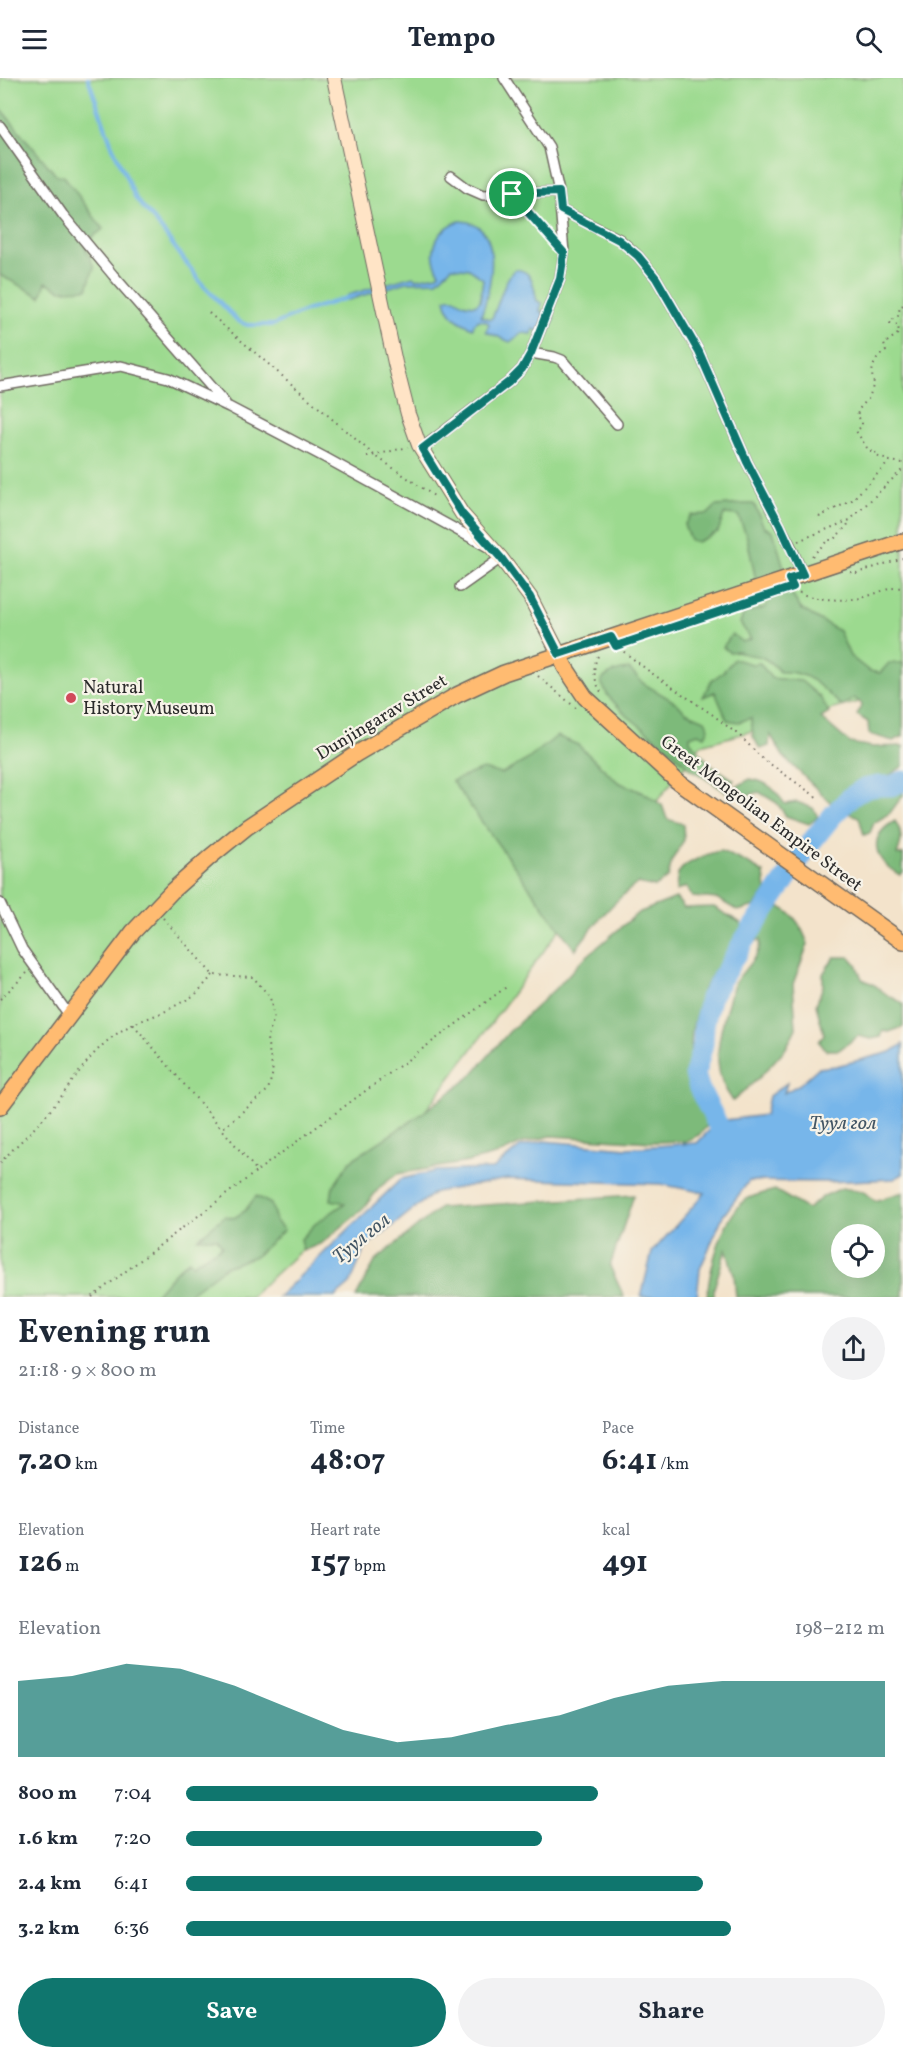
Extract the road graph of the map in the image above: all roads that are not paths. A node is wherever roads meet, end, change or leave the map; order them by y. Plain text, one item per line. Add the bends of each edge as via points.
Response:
1 (334, 78) edge
2 (504, 78) edge
3 (0, 126) edge
4 (451, 176) dead end
5 (559, 192) junction
6 (561, 210) junction
7 (531, 353) junction
8 (0, 386) edge
9 (228, 407) junction
10 (617, 424) dead end
11 (420, 447) junction
12 (903, 541) edge
13 (498, 555) junction
14 (798, 574) junction
15 (460, 587) dead end
16 (559, 654) junction
17 (0, 903) edge
18 (903, 942) edge
19 (69, 1016) junction
20 (0, 1107) edge

1 - 11 street via 376,283 403,398
2 - 5 street via 549,147
3 - 9 street via 63,215
4 - 5 street via 483,195
5 - 6 street
6 - 7 street via 564,253 560,279
6 - 14 street via 619,240 656,278 699,352 747,462 790,545
7 - 10 street via 566,363
7 - 11 street via 515,377
8 - 9 street via 121,366 168,378
9 - 13 street
11 - 13 street via 462,514
12 - 14 main road, Dunjingarav Street
13 - 15 street
13 - 16 street via 530,597
14 - 16 main road, Dunjingarav Street via 601,646
16 - 18 main road, Great Mongolian Empire Street via 585,697 678,781
16 - 19 main road, Dunjingarav Street via 480,683 356,754 238,834 133,932
17 - 19 street via 22,949
19 - 20 main road, Dunjingarav Street

